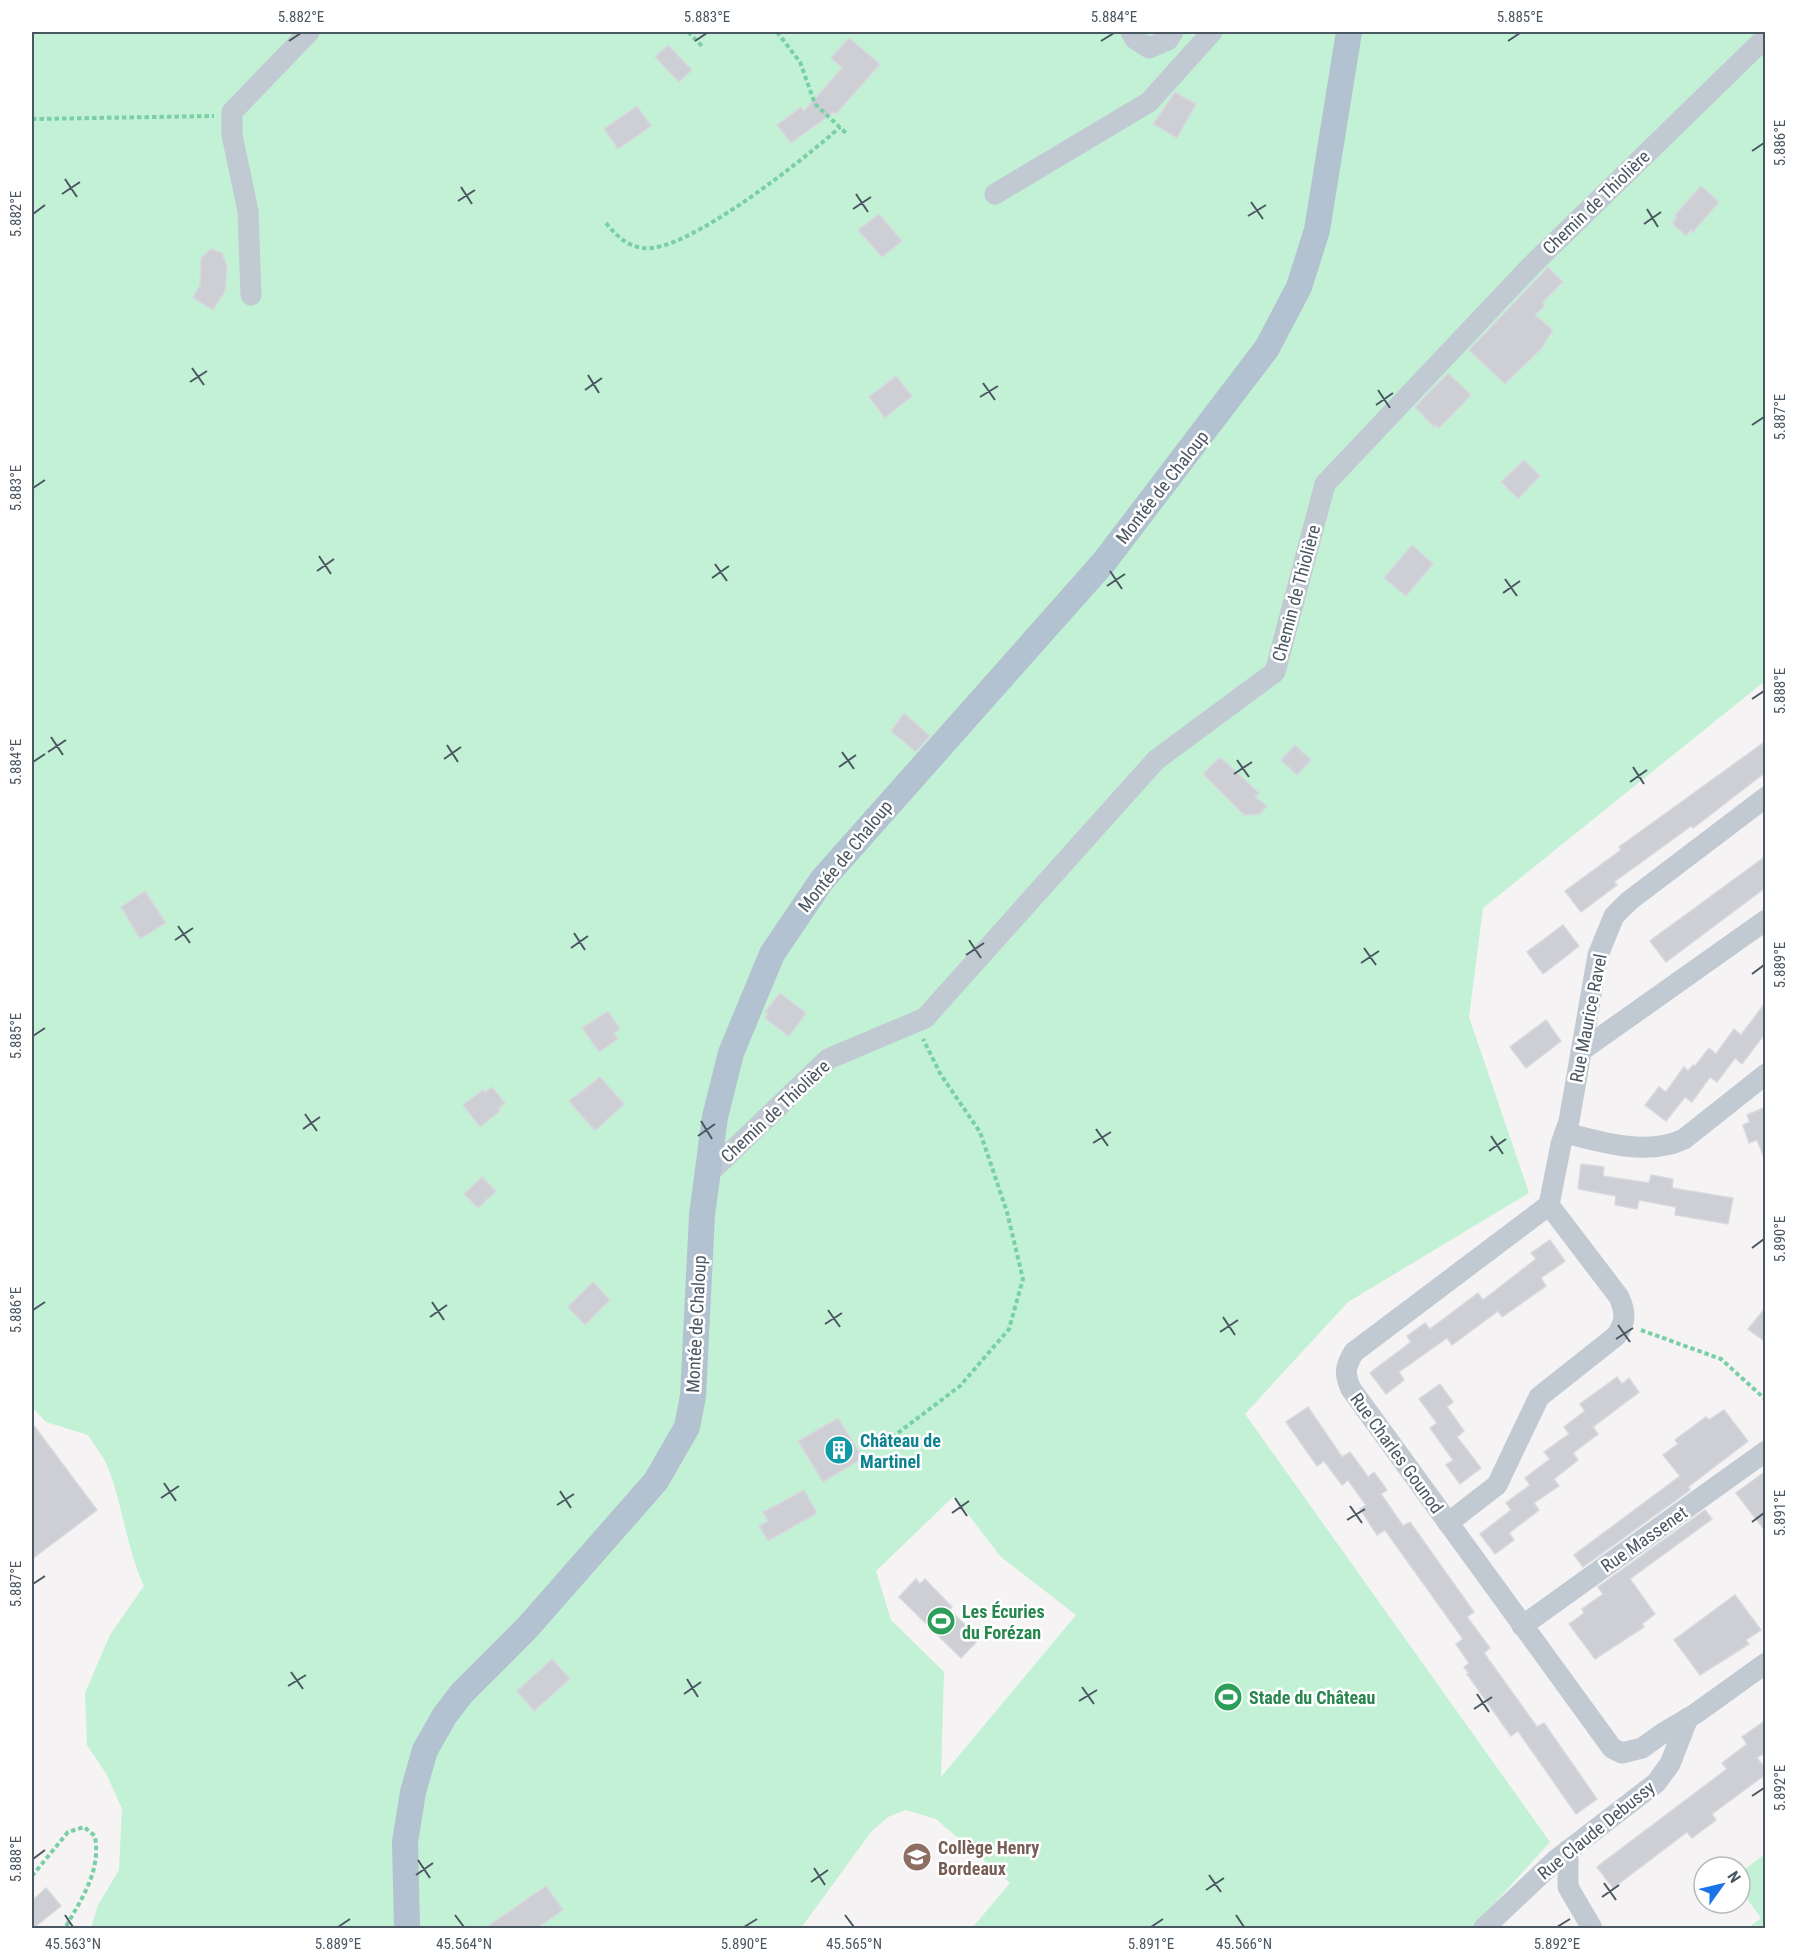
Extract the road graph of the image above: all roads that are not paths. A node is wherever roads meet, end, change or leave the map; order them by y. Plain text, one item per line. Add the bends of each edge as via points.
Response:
1 (309, 32) edge
2 (1131, 32) edge
3 (1173, 32) edge
4 (1212, 32) edge
5 (1349, 32) edge
6 (1766, 37) edge
7 (995, 194) dead end
8 (251, 294) dead end
9 (1766, 797) edge
10 (1766, 920) edge
11 (1581, 1052) junction
12 (1766, 1074) edge
13 (1566, 1133) junction
14 (708, 1174) junction
15 (1549, 1205) junction
16 (1766, 1451) edge
17 (1448, 1523) junction
18 (1522, 1626) junction
19 (1766, 1663) edge
20 (1688, 1718) junction
21 (1612, 1748) joint
22 (1568, 1850) junction
23 (406, 1929) edge
24 (1484, 1929) edge
25 (1592, 1929) edge

1 - 8 street via 232,112 232,135 248,212
2 - 3 street via 1149,48 1168,40
4 - 7 street via 1149,102
5 - 14 main road, Montée de Chaloup via 1317,230 1284,319 1221,410 1104,562 867,826 795,917 772,954 730,1053
6 - 14 street, Chemin de Thiolière via 1531,266 1325,484 1275,672 1156,760 925,1018 828,1059
9 - 11 street, Rue Maurice Ravel via 1614,916 1598,955
10 - 11 street
11 - 13 street, Rue Maurice Ravel
12 - 13 street via 1684,1139 1669,1146 1626,1145
13 - 15 street, Rue Maurice Ravel
14 - 23 main road, Montée de Chaloup via 702,1215 693,1396 687,1427 656,1481 527,1628 462,1693 425,1750 405,1842
15 - 17 street via 1619,1297 1625,1324 1616,1336 1539,1397 1497,1485
15 - 17 street, Rue Charles Gounod via 1377,1333 1354,1352 1346,1365 1345,1377 1351,1389
16 - 18 street, Rue Massenet
17 - 18 street, Rue Charles Gounod
18 - 21 street, Rue Charles Gounod
19 - 20 street, Rue Claude Debussy
20 - 21 street, Rue Claude Debussy via 1636,1752 1622,1753
20 - 22 street, Rue Claude Debussy via 1670,1764 1656,1783
22 - 24 street, Rue Claude Debussy
22 - 25 street via 1568,1887

